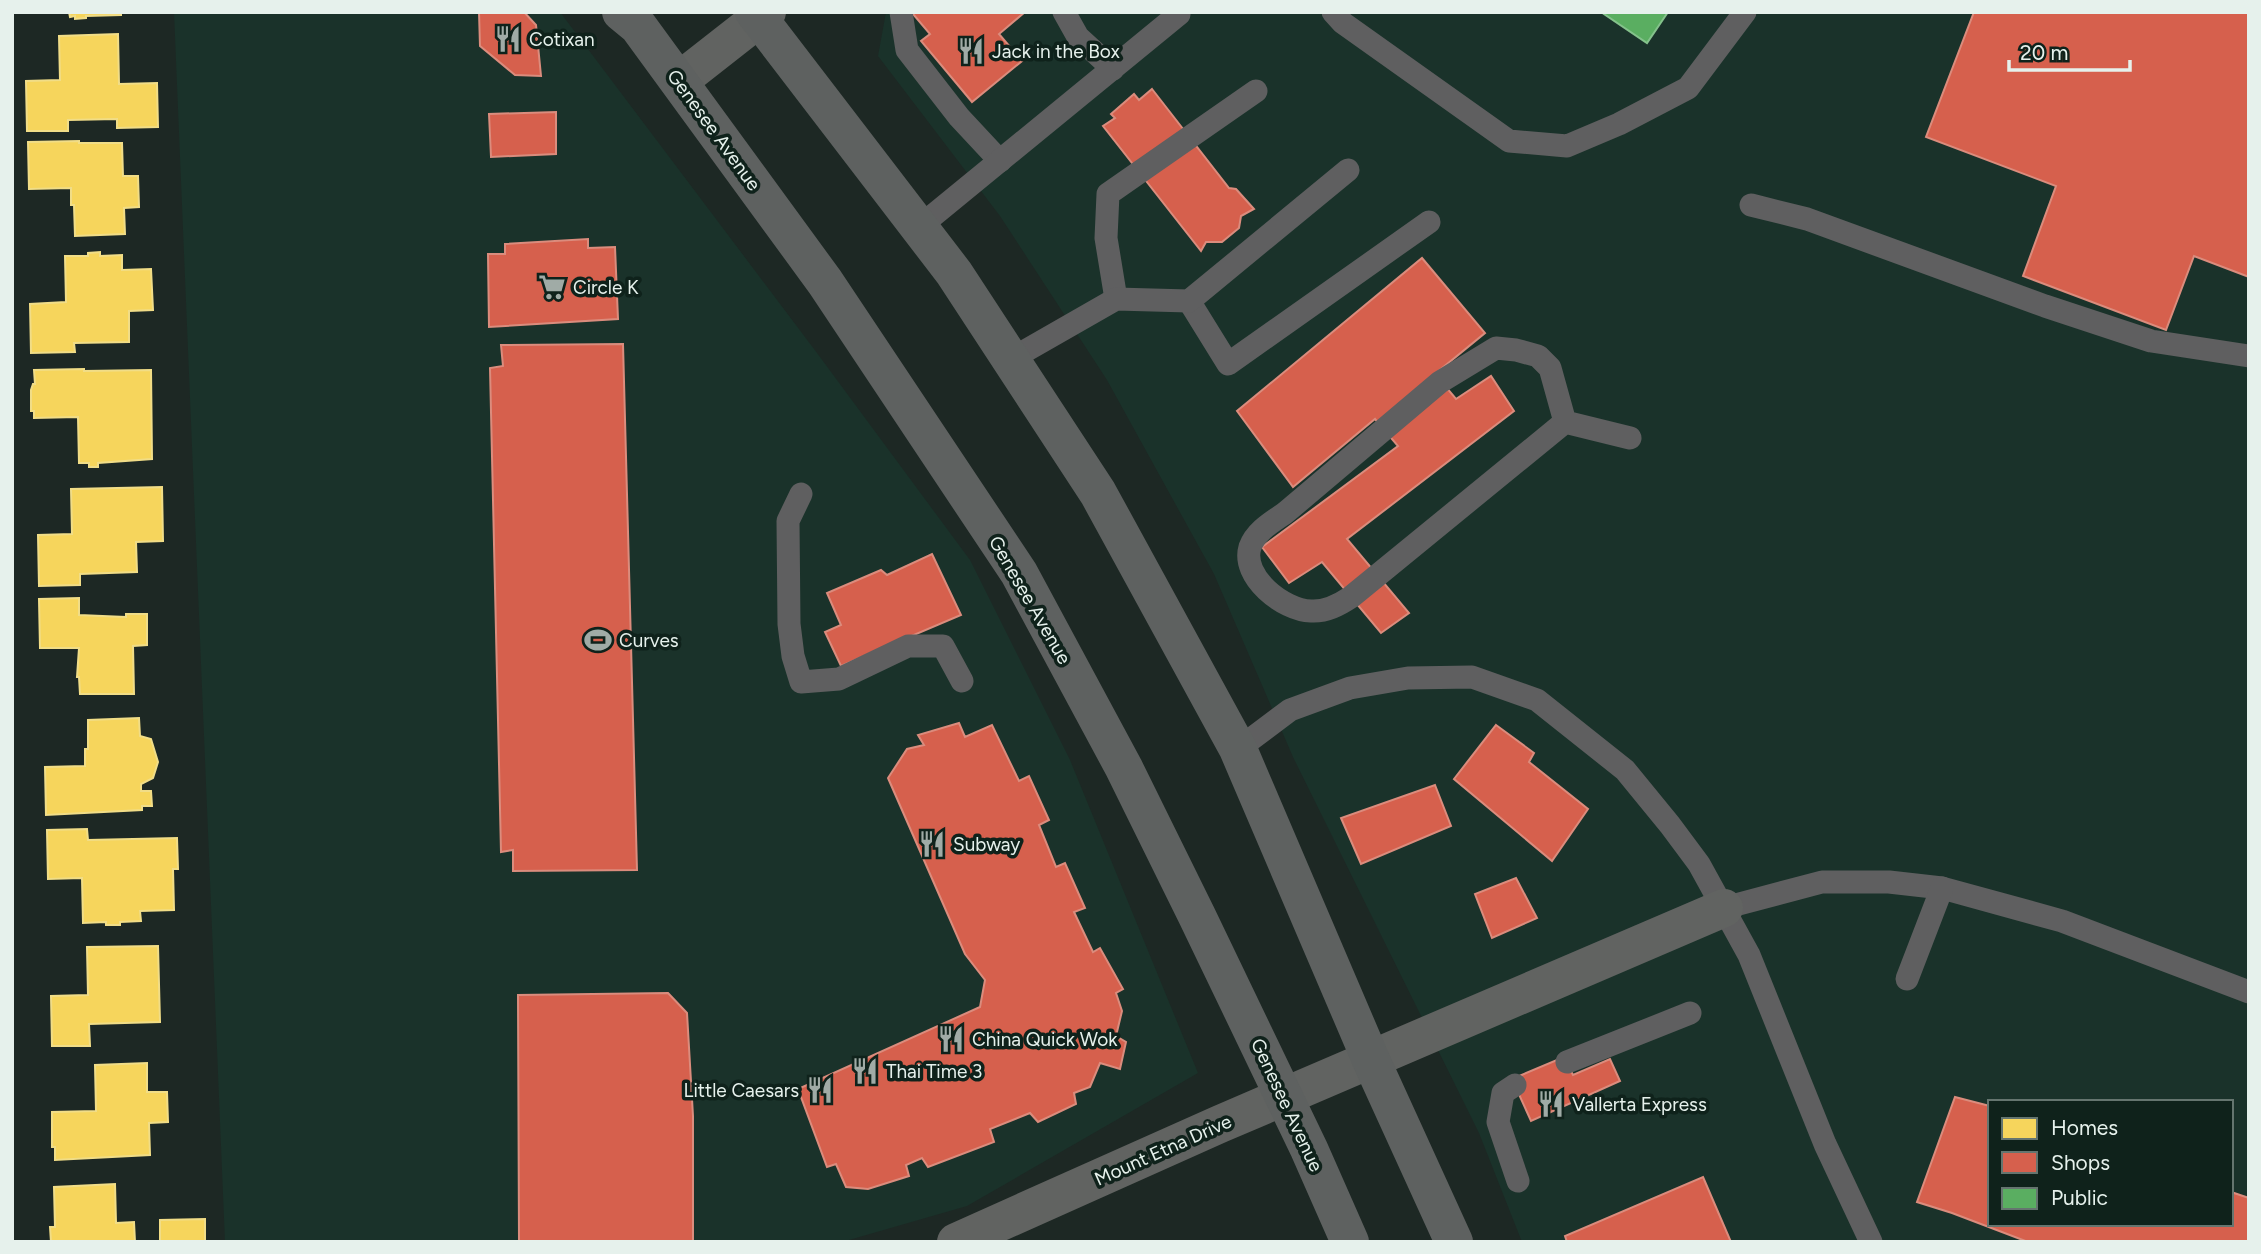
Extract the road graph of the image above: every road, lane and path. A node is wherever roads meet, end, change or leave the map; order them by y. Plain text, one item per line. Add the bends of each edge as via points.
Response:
1 (621, 12) edge
2 (901, 12) edge
3 (1064, 12) edge
4 (1745, 12) edge
5 (760, 14) edge
6 (1179, 14) dead end
7 (1338, 18) edge
8 (1113, 69) junction
9 (679, 81) junction
10 (1256, 92) dead end
11 (1000, 161) junction
12 (1348, 170) dead end
13 (1751, 205) dead end
14 (1429, 222) dead end
15 (919, 227) junction
16 (1116, 299) junction
17 (1189, 301) junction
18 (2249, 356) edge
19 (1011, 359) junction
20 (1565, 422) junction
21 (1630, 438) dead end
22 (801, 494) dead end
23 (962, 681) dead end
24 (1238, 749) junction
25 (1942, 888) junction
26 (1724, 908) junction
27 (1907, 979) dead end
28 (2249, 992) edge
29 (1690, 1013) dead end
30 (1371, 1060) junction
31 (1567, 1062) dead end
32 (1515, 1086) dead end
33 (1284, 1098) junction
34 (1518, 1181) dead end
35 (998, 1233) edge
36 (956, 1242) edge
37 (1350, 1242) edge
38 (1454, 1242) edge
39 (1871, 1242) edge

1 - 9 main road, Genesee Avenue via 638,26
2 - 11 lane via 906,50
3 - 8 lane via 1078,37
4 - 7 lane via 1688,88 1567,146 1509,141
5 - 9 street
5 - 15 main road
6 - 8 lane
8 - 11 lane
9 - 33 main road, Genesee Avenue via 825,282 1019,573 1124,768
10 - 16 lane via 1108,194 1105,238
11 - 15 lane
12 - 17 lane
13 - 18 lane via 1807,219 2151,341
14 - 17 lane via 1228,364
15 - 19 main road
16 - 17 lane
16 - 19 lane
19 - 24 main road via 1098,493
20 - 20 lane via 1335,607 1311,611 1293,607 1263,589 1248,564 1260,531 1440,382 1496,348 1538,356 1550,368
20 - 21 lane
22 - 23 lane via 788,521 789,624 801,682 839,679 908,646 943,646
24 - 26 lane via 1290,710 1350,688 1408,678 1472,677 1536,700 1625,770 1692,854
24 - 30 main road
25 - 26 lane via 1822,882
25 - 27 lane
25 - 28 lane via 2062,921
26 - 30 street, Mount Etna Drive
26 - 39 lane via 1749,955 1825,1144
29 - 31 lane
30 - 33 street, Mount Etna Drive
30 - 38 main road
32 - 34 lane via 1503,1093 1498,1122
33 - 35 street, Mount Etna Drive
33 - 37 main road, Genesee Avenue
35 - 36 street, Mount Etna Drive

